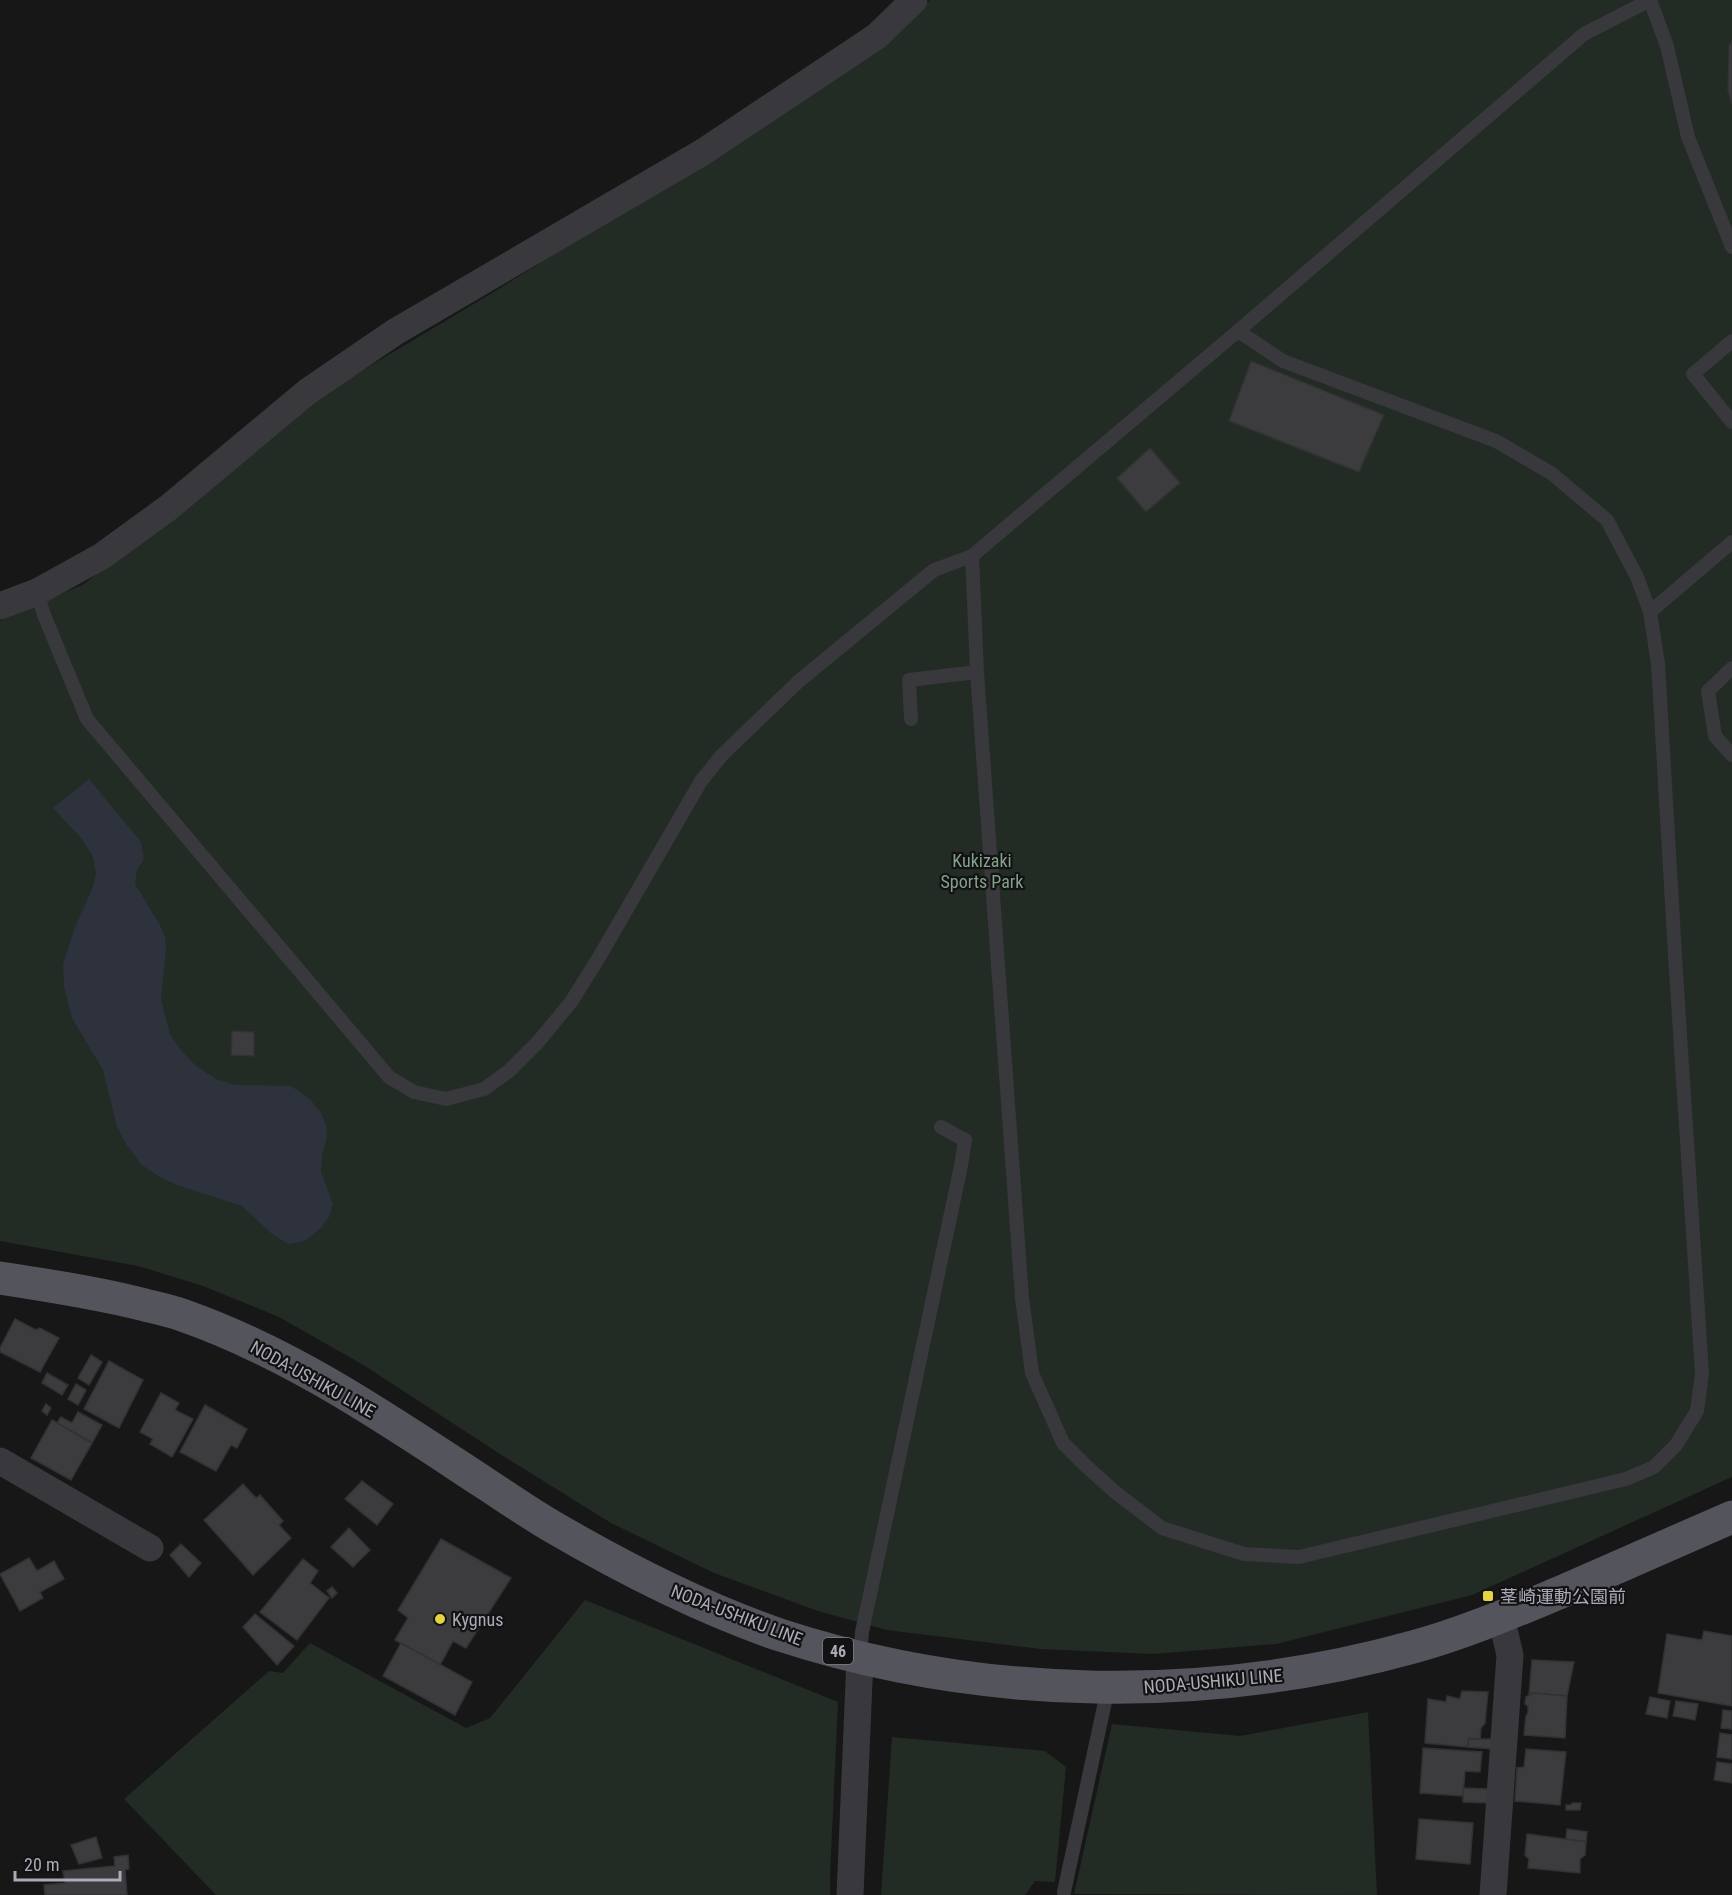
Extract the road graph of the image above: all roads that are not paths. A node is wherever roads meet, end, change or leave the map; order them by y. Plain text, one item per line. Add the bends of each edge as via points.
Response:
1 (914, 0) edge
2 (1650, 0) edge
3 (1732, 247) edge
4 (1238, 331) junction
5 (1732, 341) edge
6 (1732, 422) edge
7 (1732, 542) edge
8 (972, 556) junction
9 (38, 592) junction
10 (0, 606) edge
11 (1650, 612) junction
12 (1732, 668) edge
13 (977, 672) junction
14 (911, 719) dead end
15 (1732, 755) edge
16 (941, 1127) dead end
17 (0, 1278) edge
18 (0, 1461) edge
19 (1732, 1517) edge
20 (150, 1548) dead end
21 (1501, 1617) junction
22 (860, 1658) junction
23 (1108, 1688) junction
24 (1064, 1892) dead end
25 (850, 1895) edge
26 (1493, 1895) edge

1 - 9 street via 877,36 703,152 394,332 307,392 168,508 102,556
2 - 3 lane via 1667,46 1688,137
2 - 4 lane via 1584,34
4 - 8 lane
4 - 11 lane via 1282,361 1496,441 1551,473 1606,520 1637,577
5 - 6 lane via 1693,374
7 - 11 lane
8 - 9 lane via 934,570 799,681 722,755 701,781 571,1002 509,1071 484,1089 446,1099 414,1092 389,1077 87,719
8 - 13 lane
9 - 10 street
11 - 13 lane via 1658,664 1702,1373 1696,1411 1676,1445 1654,1467 1626,1479 1299,1557 1244,1554 1162,1528 1115,1492 1063,1443 1032,1373 1022,1298
12 - 15 lane via 1708,691 1715,736
13 - 14 lane via 909,680
16 - 22 lane via 965,1140 862,1632
17 - 22 main road, NODA-USHIKU LINE / 46 via 89,1292 180,1314 259,1346 316,1376 550,1526 635,1573 778,1634
18 - 20 street
19 - 21 main road, NODA-USHIKU LINE / 46
21 - 23 main road, NODA-USHIKU LINE / 46 via 1417,1646 1341,1665 1204,1685
21 - 26 street via 1510,1655
22 - 23 main road, NODA-USHIKU LINE / 46 via 975,1678
22 - 25 street
23 - 24 lane

